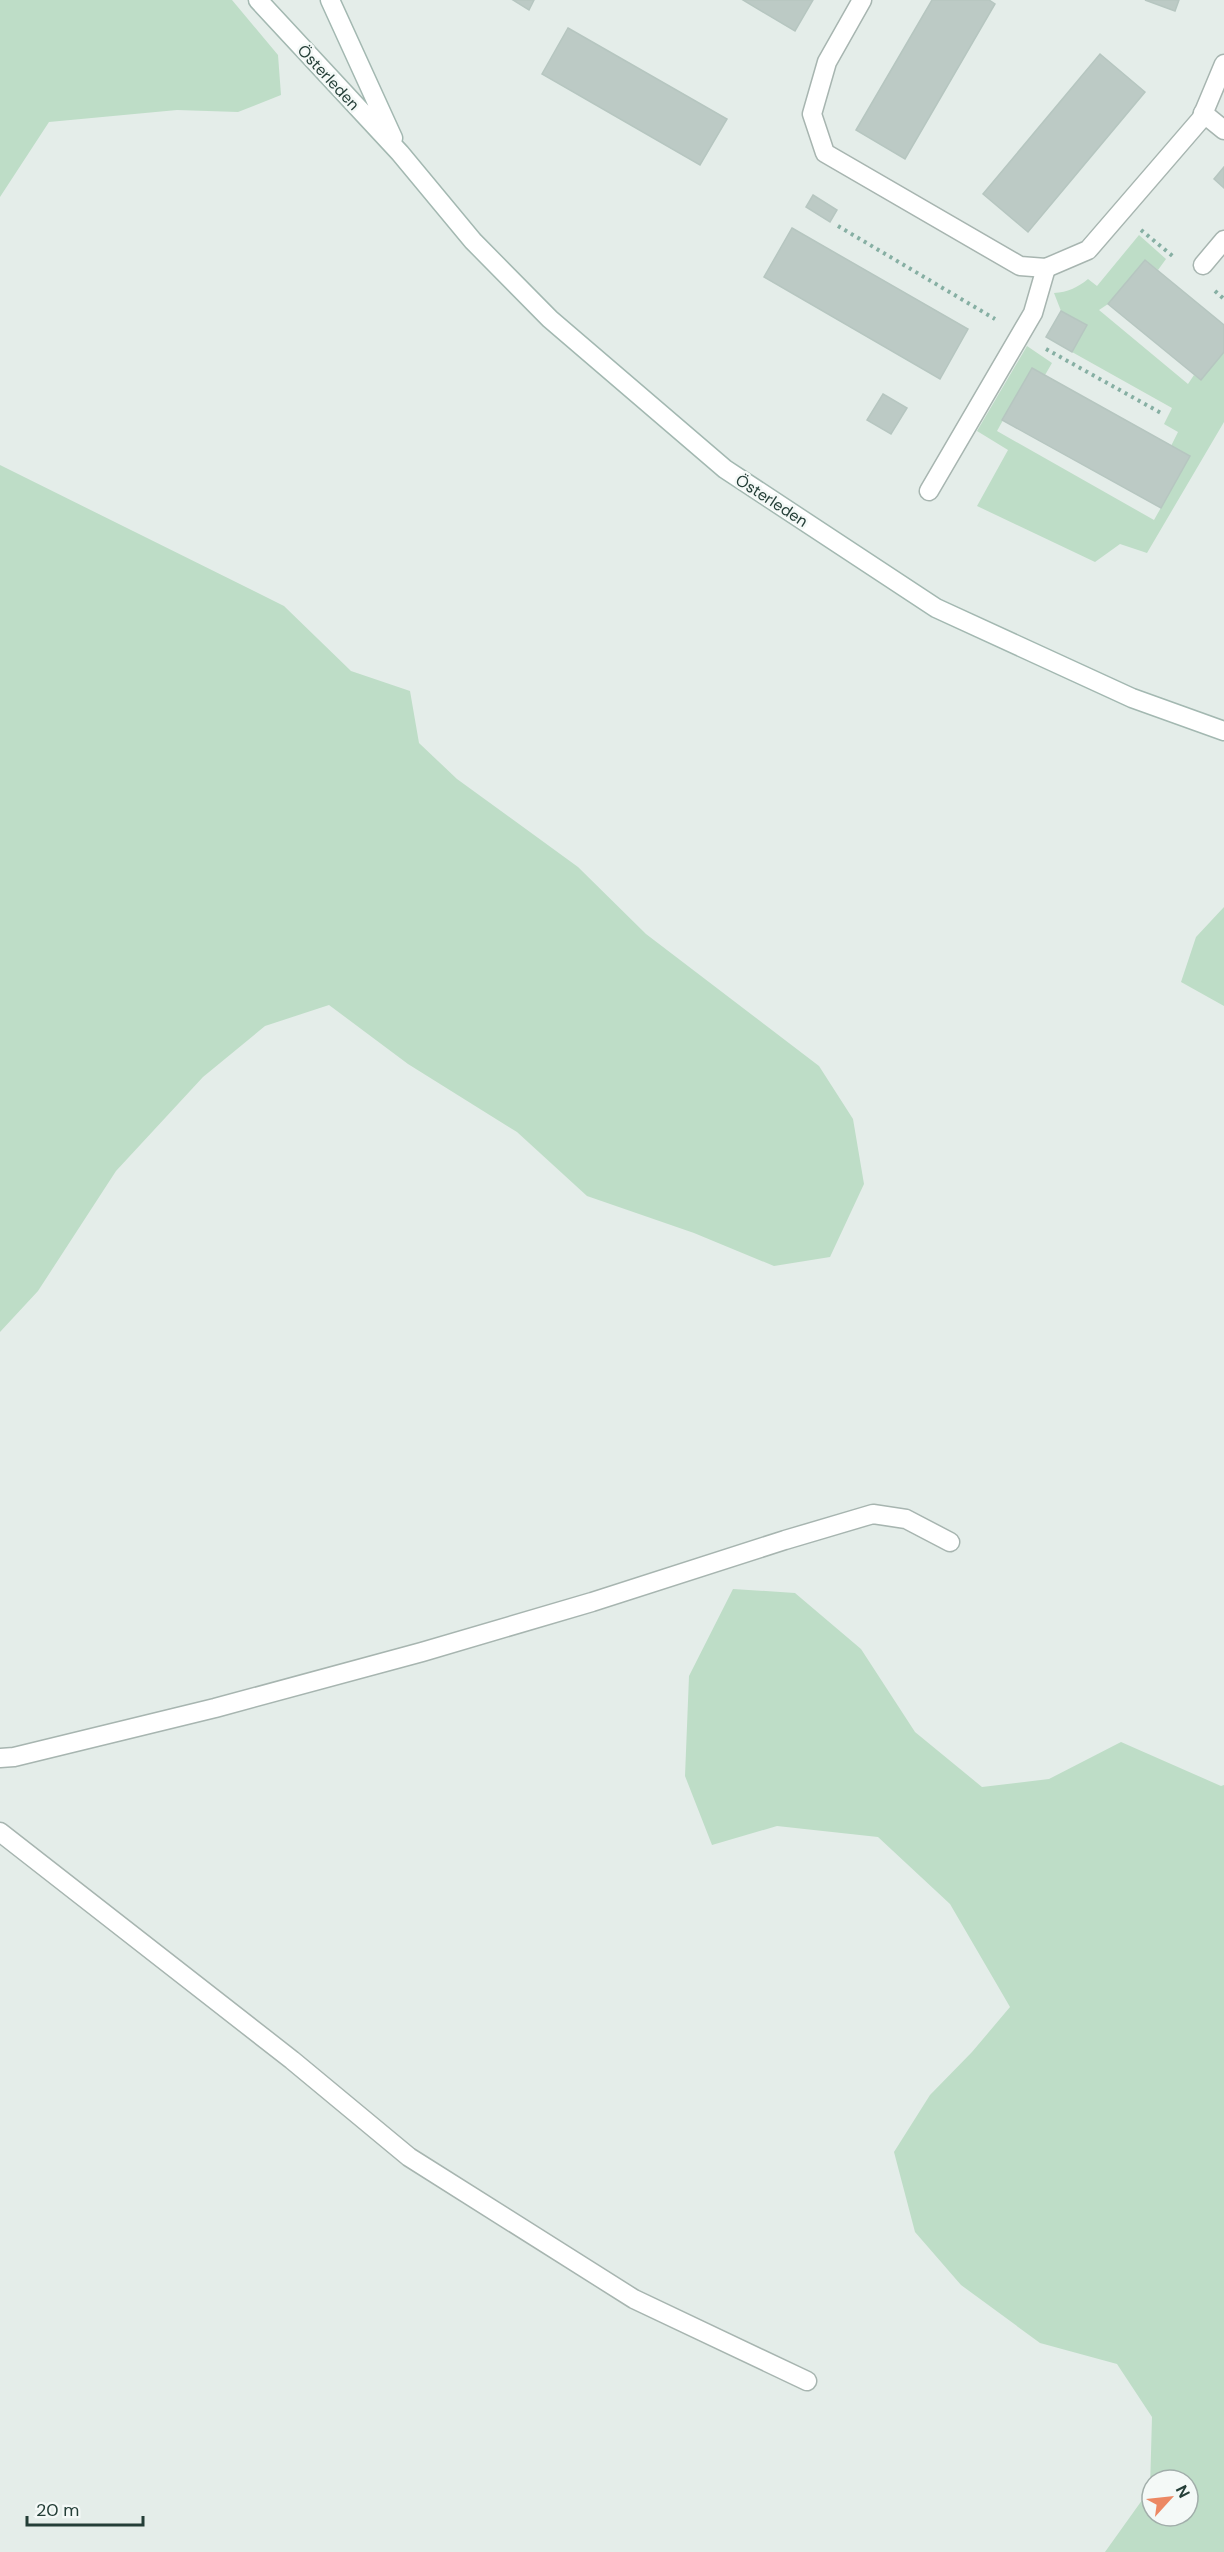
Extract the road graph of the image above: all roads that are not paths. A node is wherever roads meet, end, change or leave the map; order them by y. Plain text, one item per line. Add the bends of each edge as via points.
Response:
1 (258, 0) edge
2 (330, 0) edge
3 (862, 0) edge
4 (1224, 64) edge
5 (1203, 113) junction
6 (1224, 130) edge
7 (400, 153) junction
8 (1224, 240) edge
9 (1203, 265) dead end
10 (1046, 268) junction
11 (929, 491) dead end
12 (1224, 731) edge
13 (950, 1542) dead end
14 (0, 1758) edge
15 (0, 1832) edge
16 (807, 2381) dead end

1 - 7 street, Österleden
2 - 7 street, Österleden
3 - 10 street via 827,62 812,114 825,153 1020,266
4 - 5 street
5 - 6 street
5 - 10 street via 1088,250
7 - 12 street, Österleden via 472,241 550,319 725,469 936,608 1132,698
8 - 9 street
10 - 11 street via 1033,313
13 - 14 street via 906,1519 873,1514 422,1652 215,1708
15 - 16 street via 292,2060 409,2157 634,2299

